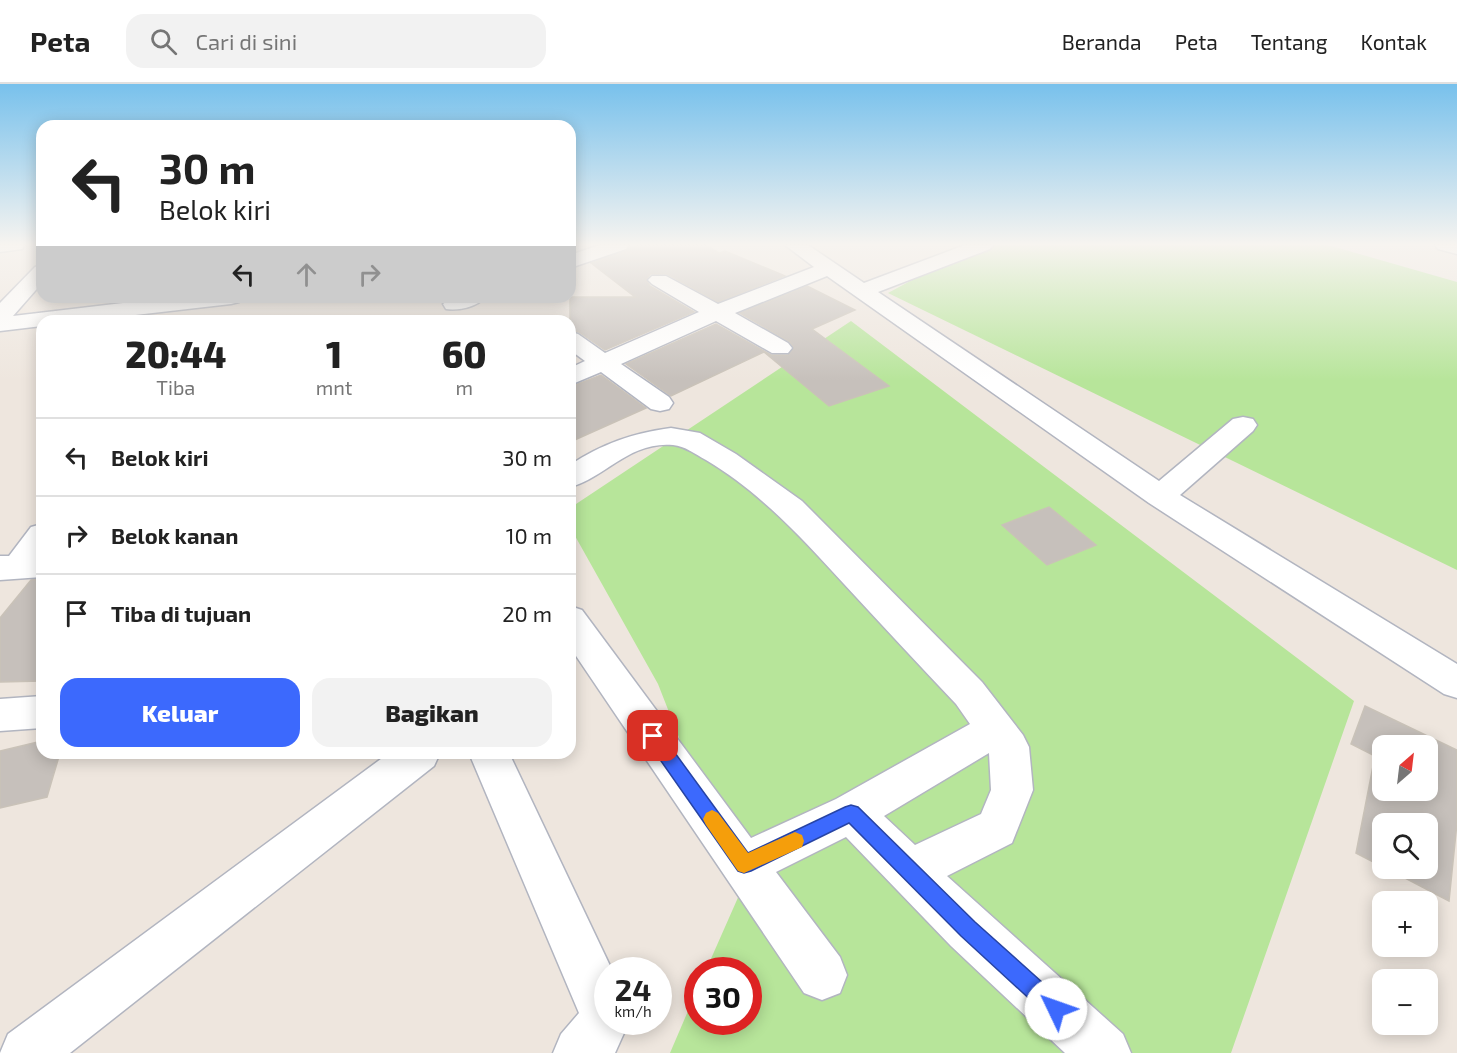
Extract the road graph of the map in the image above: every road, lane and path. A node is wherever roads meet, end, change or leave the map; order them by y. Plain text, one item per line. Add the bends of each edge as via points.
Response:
1 (24, 290) edge
2 (678, 290) edge
3 (773, 290) edge
4 (862, 291) edge
5 (180, 303) edge
6 (218, 303) edge
7 (718, 312) junction
8 (77, 315) edge
9 (207, 315) edge
10 (0, 316) edge
11 (36, 320) edge
12 (0, 324) edge
13 (576, 343) edge
14 (780, 348) dead end
15 (603, 363) junction
16 (576, 374) edge
17 (660, 403) dead end
18 (1243, 425) dead end
19 (576, 474) edge
20 (1160, 496) junction
21 (36, 543) edge
22 (20, 566) edge
23 (576, 627) edge
24 (1457, 683) edge
25 (36, 712) edge
26 (0, 715) edge
27 (996, 729) junction
28 (412, 759) edge
29 (492, 759) edge
30 (851, 813) junction
31 (744, 864) junction
32 (909, 871) junction
33 (822, 975) dead end
34 (27, 1053) edge
35 (580, 1053) edge
36 (1104, 1053) edge

1 - 10 street
2 - 7 street
3 - 7 street
4 - 20 street
5 - 8 street
6 - 9 street
7 - 14 street
7 - 15 street
11 - 12 street
13 - 15 street
15 - 16 street
15 - 17 street
18 - 20 street
19 - 27 street via 606,454 642,440 672,436 690,439 726,460 791,508 969,693
20 - 24 street
21 - 22 street
23 - 31 street
25 - 26 street
27 - 30 street
27 - 32 street via 1009,747 1012,790 997,828
28 - 34 street
29 - 35 street via 605,1013 601,1030
30 - 31 street
30 - 32 street
31 - 33 street
32 - 36 street

